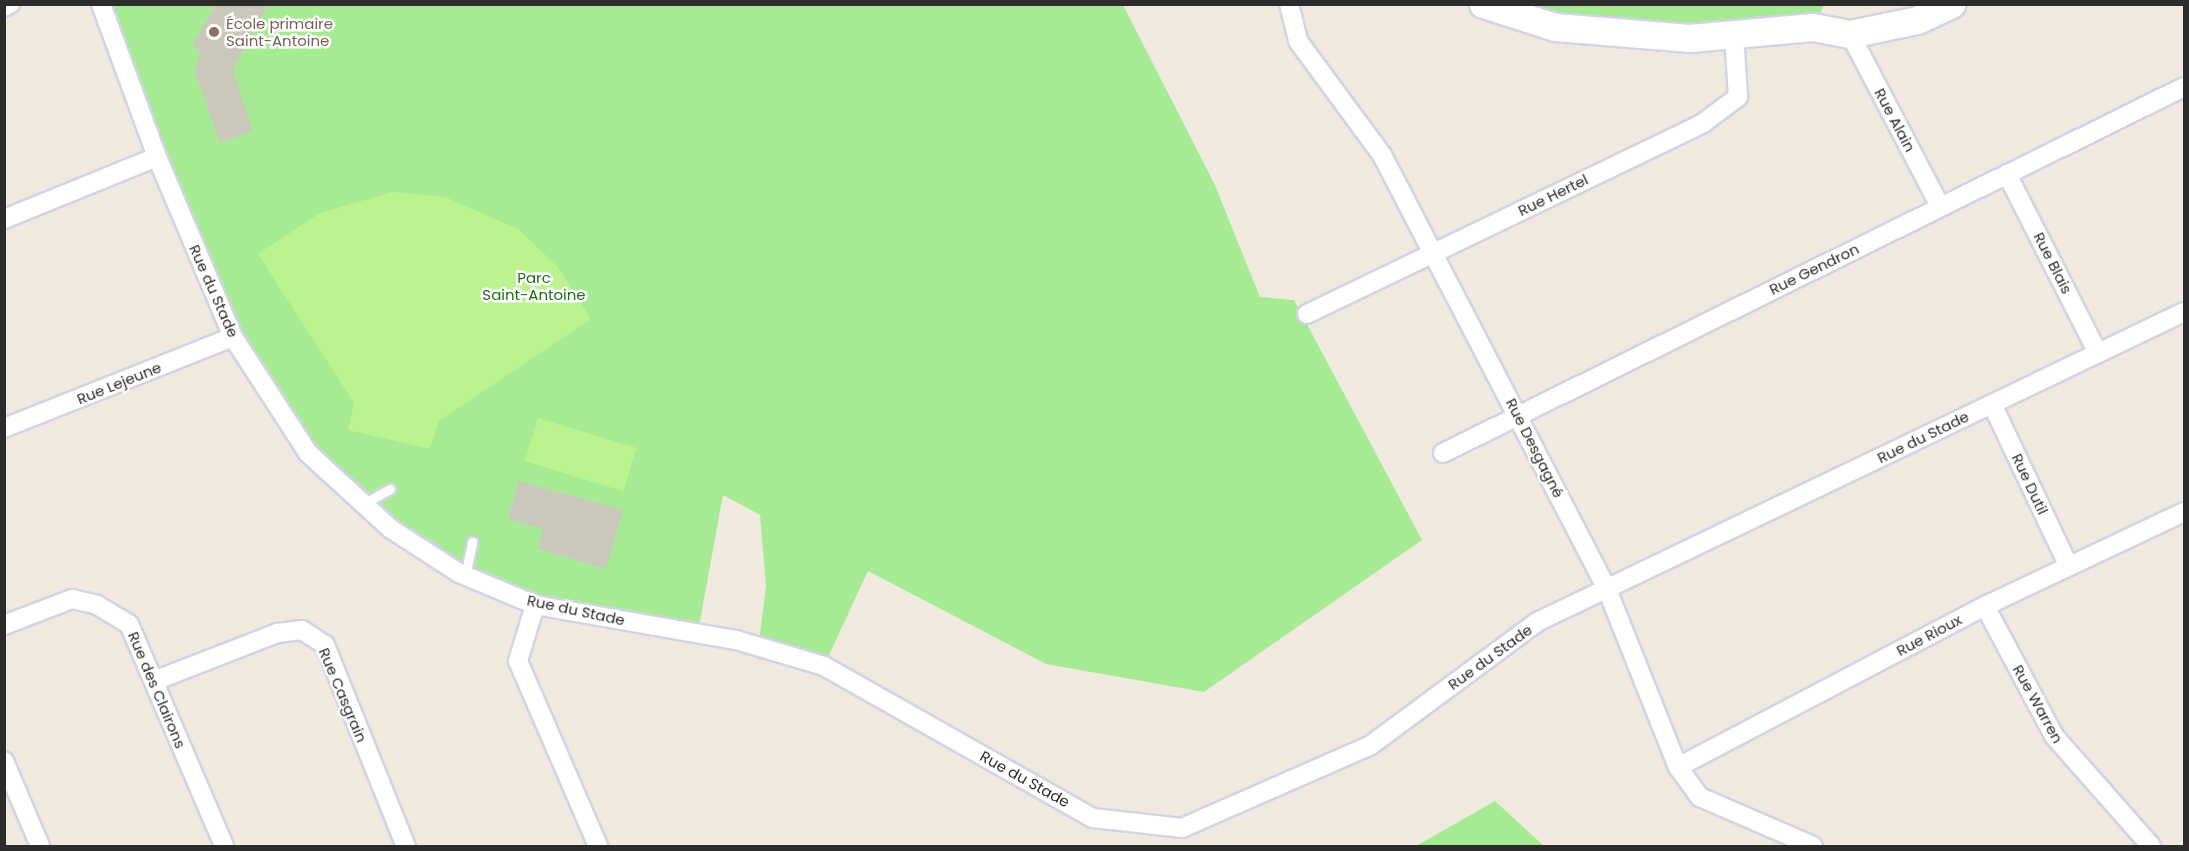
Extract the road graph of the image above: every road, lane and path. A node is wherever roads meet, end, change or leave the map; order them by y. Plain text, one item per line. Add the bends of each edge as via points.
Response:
1 (10, 4) edge
2 (101, 4) edge
3 (1289, 4) edge
4 (1484, 4) edge
5 (1951, 4) edge
6 (4, 7) edge
7 (1734, 34) junction
8 (1850, 34) junction
9 (2184, 87) edge
10 (157, 157) junction
11 (2007, 174) junction
12 (1940, 206) junction
13 (4, 219) edge
14 (1433, 253) junction
15 (2184, 312) edge
16 (1306, 314) dead end
17 (233, 337) junction
18 (2098, 353) junction
19 (1992, 404) junction
20 (1518, 416) junction
21 (4, 428) edge
22 (1443, 453) dead end
23 (390, 489) dead end
24 (363, 504) junction
25 (2184, 512) edge
26 (472, 542) dead end
27 (2068, 565) junction
28 (465, 576) junction
29 (1607, 589) junction
30 (535, 605) junction
31 (1985, 606) junction
32 (4, 625) edge
33 (154, 681) junction
34 (4, 761) edge
35 (1678, 767) junction
36 (40, 846) edge
37 (224, 846) edge
38 (406, 846) edge
39 (598, 846) edge
40 (1812, 846) edge
41 (2151, 846) edge

1 - 6 street
2 - 10 street, Rue du Stade
3 - 14 street, Rue Desgagné via 1298,41 1382,155
4 - 7 street via 1555,27 1690,38
5 - 8 street via 1917,20
7 - 8 street via 1813,27
7 - 14 street, Rue Hertel via 1738,97 1703,123
8 - 12 street, Rue Alain
9 - 11 street, Rue Gendron
10 - 13 street
10 - 17 street, Rue du Stade
11 - 12 street, Rue Gendron
11 - 18 street, Rue Blais
12 - 20 street, Rue Gendron
14 - 16 street, Rue Hertel
14 - 20 street, Rue Desgagné
15 - 18 street, Rue du Stade
17 - 21 street, Rue Lejeune
17 - 24 street, Rue du Stade via 308,453
18 - 19 street, Rue du Stade
19 - 27 street, Rue Dutil
19 - 29 street, Rue du Stade
20 - 22 street, Rue Gendron
20 - 29 street, Rue Desgagné
23 - 24 lane
24 - 28 street, Rue du Stade via 391,529
25 - 27 street, Rue Rioux
26 - 28 lane
27 - 31 street, Rue Rioux
28 - 30 street, Rue du Stade
29 - 30 street, Rue du Stade via 1537,622 1371,745 1182,828 1093,818 824,666 736,640
29 - 35 street, Rue Desgagné
30 - 39 street via 518,661
31 - 35 street, Rue Rioux
31 - 41 street, Rue Warren via 2054,736
32 - 33 street, Rue des Clairons via 72,599 98,605 129,624
33 - 37 street, Rue des Clairons
33 - 38 street, Rue Casgrain via 278,633 302,630 325,645
34 - 36 street
35 - 40 street, Rue Desgagné via 1700,797

